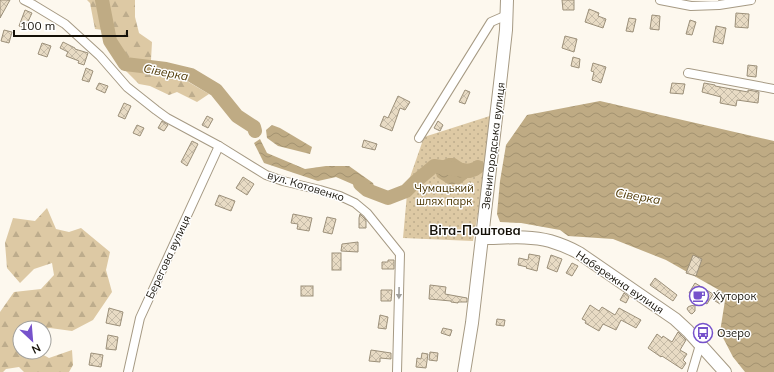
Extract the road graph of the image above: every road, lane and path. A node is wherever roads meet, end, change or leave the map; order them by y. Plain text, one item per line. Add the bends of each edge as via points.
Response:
1 (24, 0) edge
2 (507, 0) edge
3 (660, 0) edge
4 (751, 0) edge
5 (507, 15) junction
6 (688, 73) dead end
7 (774, 89) edge
8 (419, 138) dead end
9 (218, 146) junction
10 (482, 238) junction
11 (700, 345) junction
12 (128, 372) edge
13 (397, 372) edge
14 (464, 372) edge
15 (692, 372) edge
16 (725, 372) edge

1 - 9 street, вул. Котовенко via 65,24 100,56 127,87 156,110
2 - 5 street, Звенигородська вулиця
3 - 4 street via 691,6
5 - 8 street via 491,22
5 - 10 street, Звенигородська вулиця
6 - 7 street
9 - 12 street, Берегова вулиця via 140,318
9 -> 13 street, вул. Котовенко via 274,178 333,194 355,203 367,213 400,254
10 - 11 street, Набережна вулиця via 539,239 579,252 675,319
10 - 14 street, Звенигородська вулиця
11 - 15 street
11 - 16 street, Набережна вулиця

